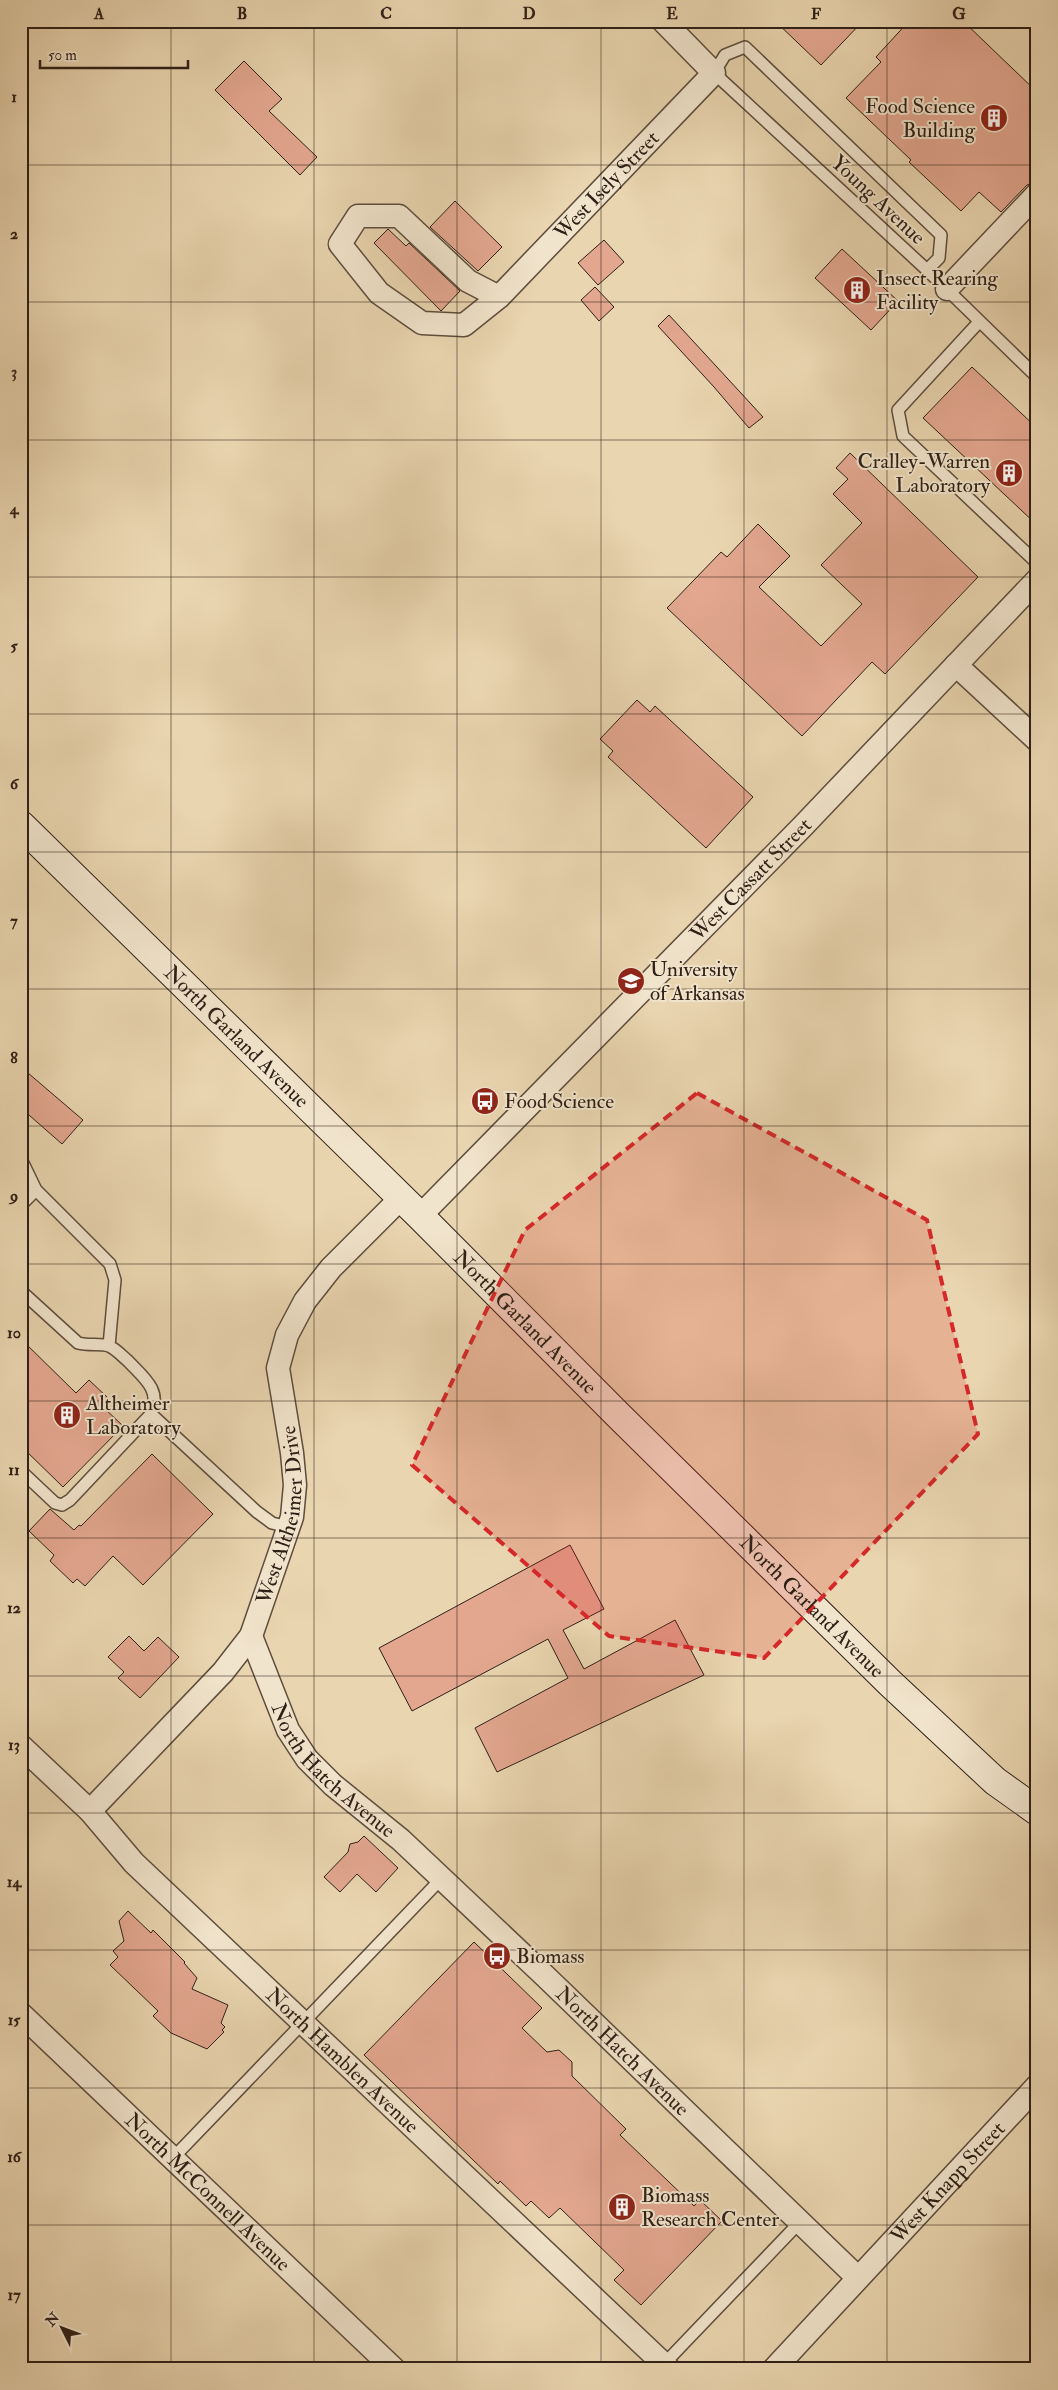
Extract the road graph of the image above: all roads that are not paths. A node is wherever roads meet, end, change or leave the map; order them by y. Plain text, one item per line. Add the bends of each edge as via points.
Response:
1 (663, 21) edge
2 (714, 73) junction
3 (1037, 194) edge
4 (926, 270) junction
5 (947, 289) junction
6 (499, 297) junction
7 (979, 322) junction
8 (1037, 377) edge
9 (1037, 563) edge
10 (1037, 580) edge
11 (956, 665) junction
12 (1037, 740) edge
13 (21, 825) edge
14 (21, 1159) edge
15 (36, 1190) junction
16 (21, 1204) edge
17 (411, 1207) junction
18 (21, 1291) edge
19 (109, 1346) junction
20 (151, 1414) junction
21 (21, 1470) edge
22 (288, 1527) junction
23 (251, 1636) junction
24 (21, 1746) edge
25 (90, 1811) junction
26 (1037, 1811) edge
27 (442, 1878) junction
28 (21, 2014) edge
29 (303, 2023) junction
30 (1037, 2086) edge
31 (173, 2158) junction
32 (800, 2222) junction
33 (857, 2277) junction
34 (666, 2366) edge
35 (394, 2369) edge
36 (774, 2369) edge

1 - 2 street
2 - 4 lane, Young Avenue
2 - 4 lane via 725,55 745,47 942,235 939,258
2 - 6 street, West Isely Street
3 - 5 street
4 - 5 lane, Young Avenue
5 - 7 lane, Young Avenue
6 - 6 street, West Isely Street via 464,325 422,323 379,292 340,244 358,216 399,216 468,281
7 - 8 lane, Young Avenue
7 - 9 lane via 898,410 903,436
10 - 11 street, West Cassatt Street
11 - 12 street
11 - 17 street, West Cassatt Street via 803,826
13 - 17 main road, North Garland Avenue
14 - 15 lane
15 - 16 lane
15 - 19 lane via 114,1271
17 - 22 street, West Altheimer Drive via 331,1268 305,1301 287,1335 278,1368 295,1485
17 - 26 main road, North Garland Avenue via 890,1683 995,1781
18 - 19 lane via 78,1343
19 - 20 lane via 150,1384 155,1398
20 - 21 lane via 62,1505 55,1503
20 - 22 lane via 257,1512 272,1523
22 - 23 street, West Altheimer Drive
23 - 25 street, West Altheimer Drive via 224,1672
23 - 27 street, North Hatch Avenue via 288,1730 308,1759
24 - 25 street, North Hamblen Avenue
25 - 29 street, North Hamblen Avenue via 134,1863
27 - 29 lane
27 - 32 street, North Hatch Avenue
28 - 31 street, North McConnell Avenue
29 - 31 lane
29 - 34 street, North Hamblen Avenue
30 - 33 street, West Knapp Street
31 - 35 street, North McConnell Avenue
32 - 33 street, North Hatch Avenue
32 - 34 lane
33 - 36 street, West Knapp Street

